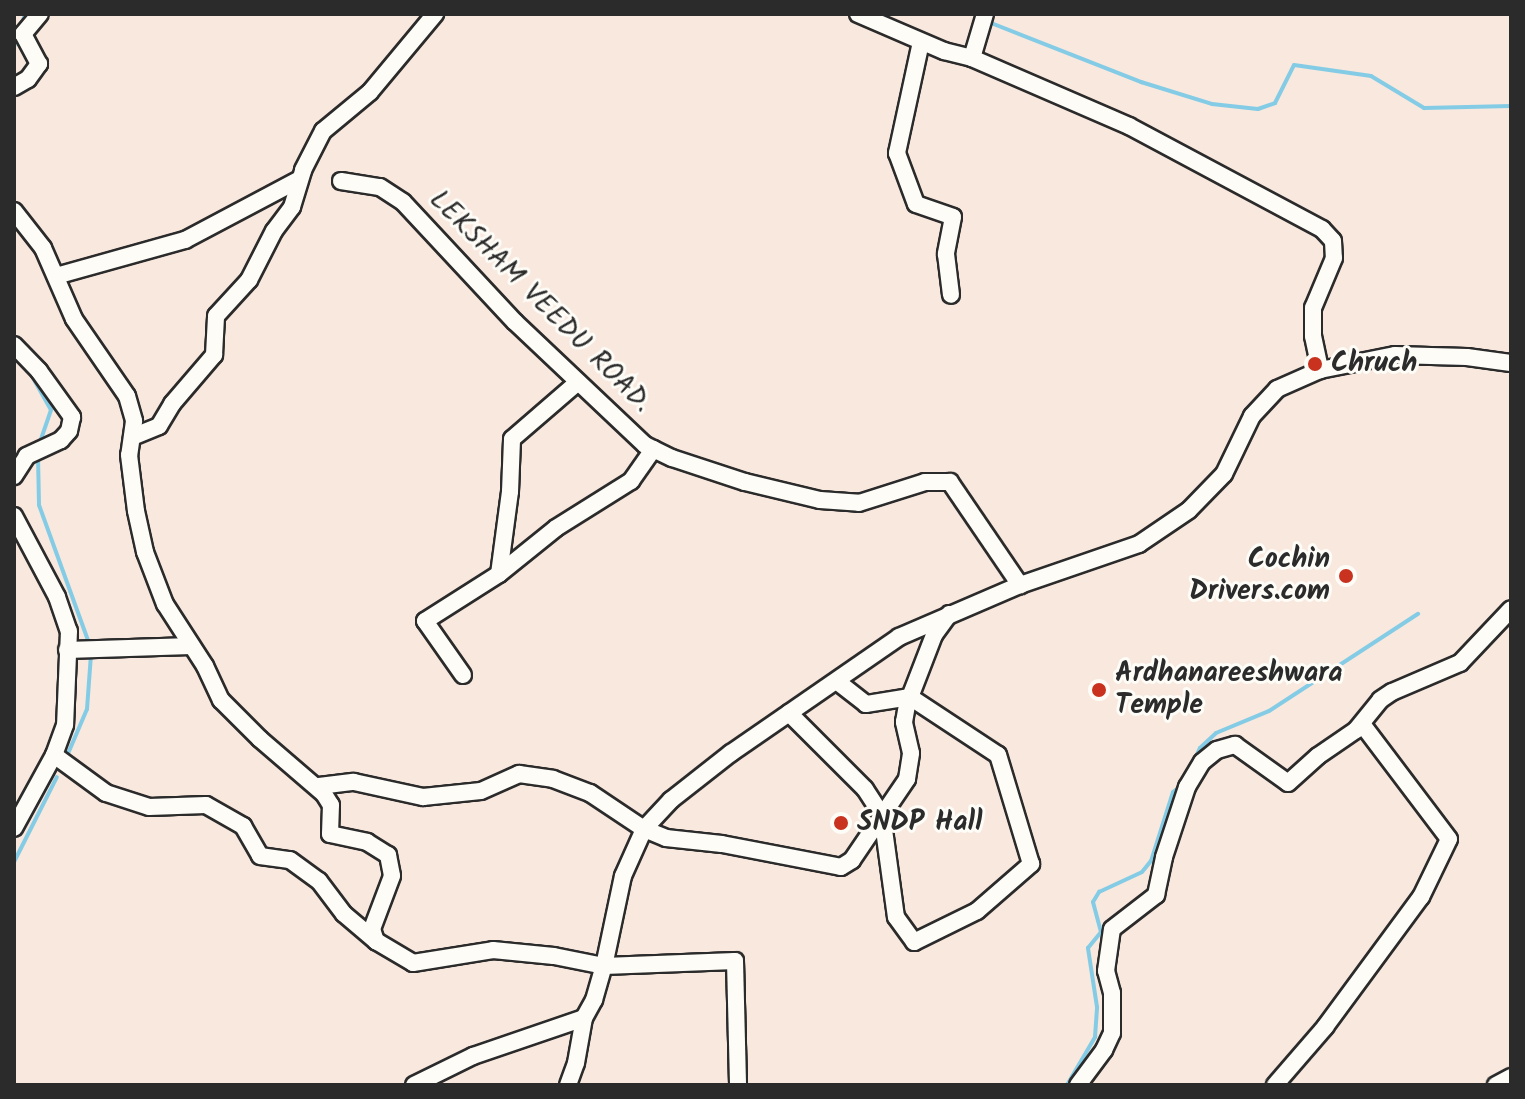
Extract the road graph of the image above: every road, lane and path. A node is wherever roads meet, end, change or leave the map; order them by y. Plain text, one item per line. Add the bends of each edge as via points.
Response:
1 (40, 14) edge
2 (435, 14) edge
3 (858, 14) edge
4 (985, 14) edge
5 (921, 42) junction
6 (972, 58) junction
7 (14, 87) edge
8 (300, 179) junction
9 (341, 181) dead end
10 (14, 211) edge
11 (56, 276) junction
12 (951, 295) dead end
13 (14, 345) edge
14 (1511, 363) edge
15 (1320, 370) junction
16 (578, 382) junction
17 (132, 437) junction
18 (653, 449) junction
19 (14, 476) edge
20 (14, 516) edge
21 (499, 574) junction
22 (1020, 585) junction
23 (1511, 609) edge
24 (951, 612) junction
25 (191, 646) junction
26 (67, 650) junction
27 (463, 675) dead end
28 (838, 682) junction
29 (910, 697) junction
30 (789, 713) junction
31 (1362, 724) junction
32 (54, 755) junction
33 (319, 786) junction
34 (882, 815) junction
35 (14, 828) edge
36 (644, 829) junction
37 (376, 941) junction
38 (604, 966) junction
39 (584, 1018) junction
40 (1511, 1077) edge
41 (414, 1085) edge
42 (568, 1085) edge
43 (738, 1085) edge
44 (1078, 1085) edge
45 (1275, 1085) edge
46 (1496, 1085) edge

1 - 7 street via 23,34 39,64
2 - 8 street via 370,92 323,131
3 - 5 street
4 - 6 street
5 - 6 street
5 - 12 street via 897,153 916,204 953,217 946,254
6 - 15 street via 1129,126 1322,229 1333,241 1334,258 1313,308
8 - 11 street via 185,240
8 - 17 street via 292,207 249,280 216,316 214,355 159,426
9 - 16 street, LEKSHAM VEEDU ROAD. via 380,187 403,202
10 - 11 street via 43,248
11 - 17 street via 74,319 127,396
13 - 19 street via 72,417 61,440 27,456
14 - 15 street via 1395,355
15 - 22 street via 1277,389 1252,416 1224,474 1189,510 1139,544
16 - 18 street, LEKSHAM VEEDU ROAD.
16 - 21 street via 512,439
17 - 25 street via 131,475 145,552 165,604
18 - 21 street via 631,481 530,546
18 - 22 street, LEKSHAM VEEDU ROAD. via 745,482 820,500 859,503 925,482 950,482
20 - 26 street via 64,612
21 - 27 street via 425,621
22 - 24 street
23 - 31 street via 1460,663 1392,692
24 - 28 street via 899,637
24 - 29 street via 934,635
25 - 26 street
25 - 33 street via 221,700
26 - 32 street via 65,725
28 - 29 street via 866,704
28 - 30 street
29 - 34 street via 904,722 909,772
29 - 34 street via 998,755 1031,864 977,911 914,942 896,917
30 - 34 street via 865,789
30 - 36 street via 683,791
31 - 44 street via 1294,784 1235,745 1217,750 1197,769 1171,833 1156,895 1112,929 1106,971 1112,1033
31 - 45 street via 1449,839 1421,897
32 - 35 street
32 - 37 street via 106,793 149,807 206,805 243,826 260,856 290,860 319,881 344,914
33 - 36 street via 354,782 423,797 481,791 519,774 590,793
33 - 37 street via 331,805 330,834 367,842 391,862 392,876 372,929
34 - 36 street via 852,860 841,867 666,838
36 - 38 street via 623,876
37 - 38 street via 413,963 493,950
38 - 39 street
38 - 43 street via 735,961
39 - 41 street via 473,1056
39 - 42 street
40 - 46 street

